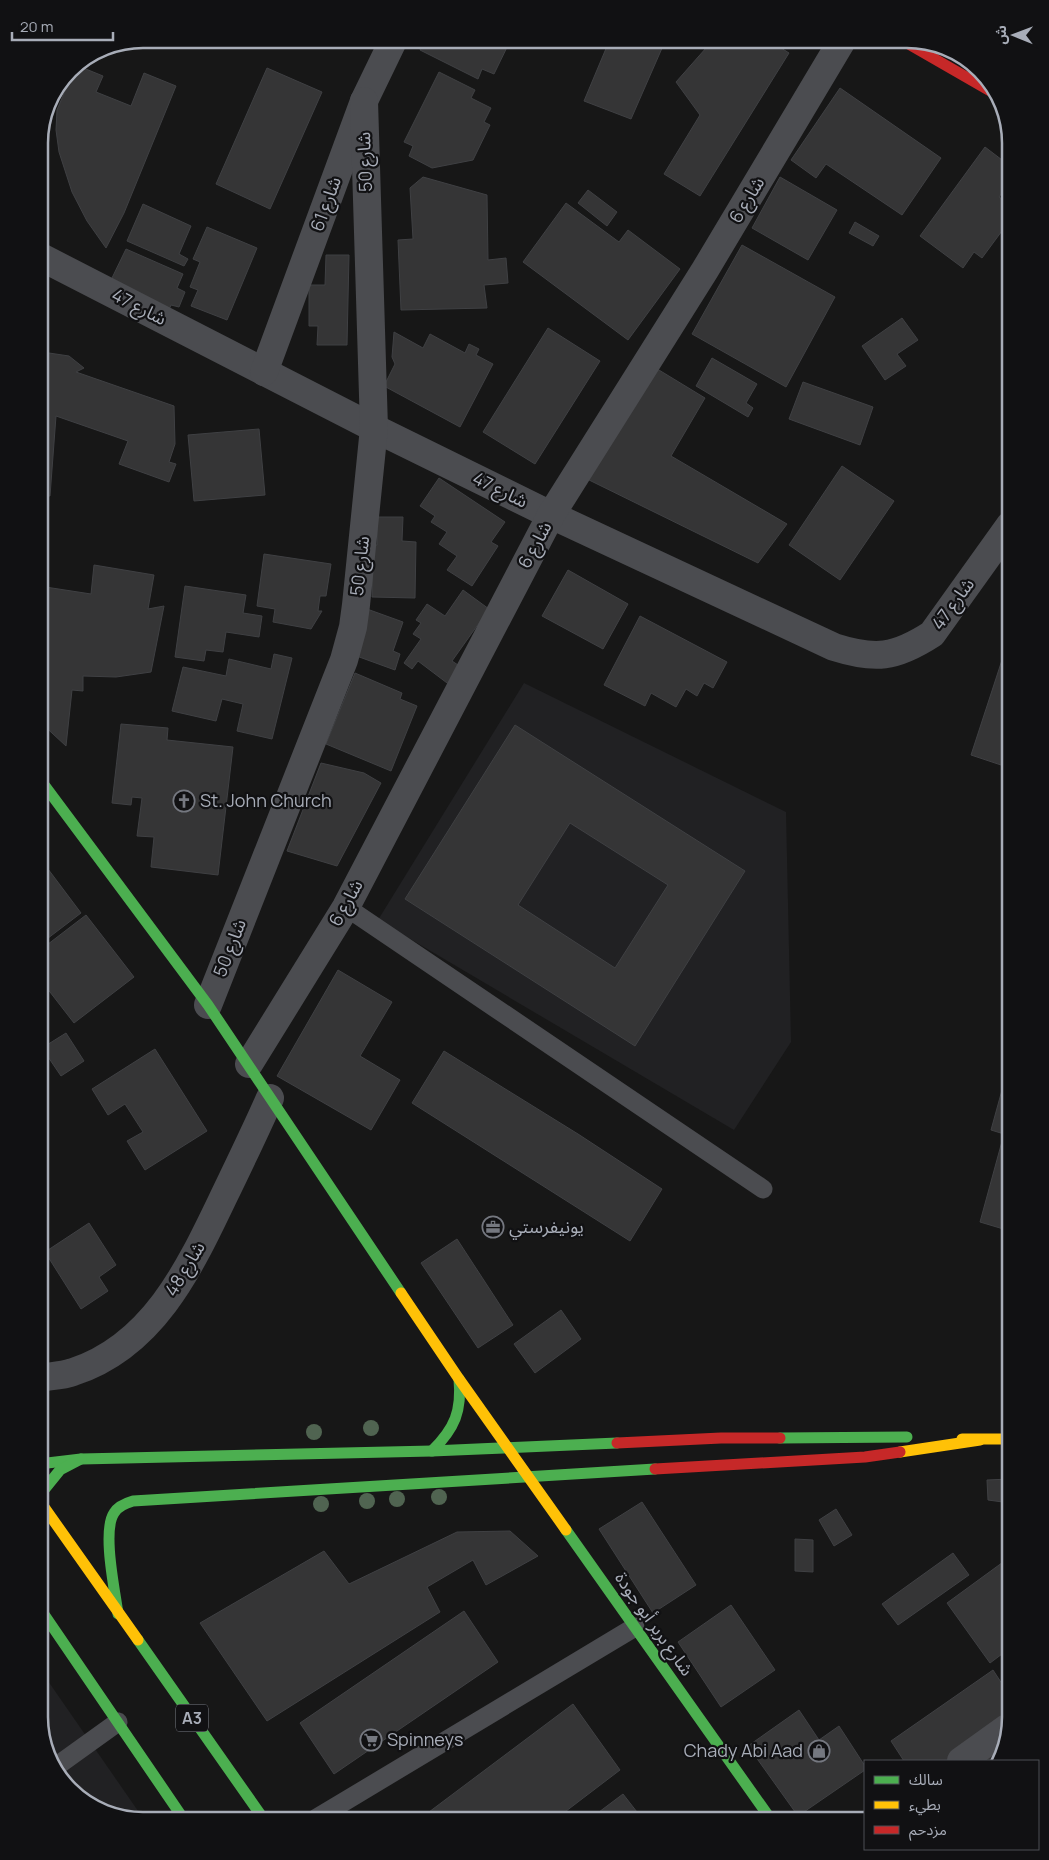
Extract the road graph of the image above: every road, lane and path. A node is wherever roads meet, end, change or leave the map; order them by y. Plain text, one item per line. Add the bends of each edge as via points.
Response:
1 (390, 48) edge
2 (838, 48) edge
3 (916, 48) edge
4 (983, 87) edge
5 (364, 101) junction
6 (48, 261) edge
7 (264, 372) junction
8 (374, 428) junction
9 (551, 516) junction
10 (1002, 536) edge
11 (48, 790) edge
12 (346, 907) junction
13 (208, 1005) junction
14 (249, 1064) junction
15 (270, 1098) junction
16 (763, 1189) dead end
17 (48, 1377) edge
18 (459, 1379) junction
19 (1002, 1439) edge
20 (980, 1440) junction
21 (506, 1448) junction
22 (432, 1451) junction
23 (81, 1459) junction
24 (48, 1463) edge
25 (529, 1478) junction
26 (48, 1486) edge
27 (48, 1511) edge
28 (118, 1614) junction
29 (48, 1625) edge
30 (635, 1627) junction
31 (118, 1722) junction
32 (1000, 1733) edge
33 (962, 1760) edge
34 (60, 1764) edge
35 (179, 1812) edge
36 (259, 1812) edge
37 (327, 1812) edge
38 (766, 1812) edge

1 - 5 street, شارع 61
2 - 9 street, شارع 6 via 705,270
3 - 4 main road
5 - 7 street, شارع 61
5 - 8 street, شارع 50
6 - 7 street, شارع 47
7 - 8 street, شارع 47
8 - 9 street, شارع 47
8 - 13 street, شارع 50 via 356,605 344,660
9 - 10 street, شارع 47 via 834,647 864,656 892,654 932,634
9 - 12 street, شارع 6
11 - 13 main road, شارع بربر أبو جودة
12 - 14 street, شارع 6
12 - 16 lane
13 - 14 main road, شارع بربر أبو جودة
14 - 15 main road, شارع بربر أبو جودة
15 - 17 street, شارع 48 via 194,1259 173,1292 132,1338 92,1364 71,1373
15 - 18 main road, شارع بربر أبو جودة
18 - 21 main road, شارع بربر أبو جودة
18 - 22 main road via 459,1411 444,1440
19 - 20 main road
20 - 21 main road via 786,1437
20 - 25 main road via 865,1456
21 - 22 main road
21 - 25 main road, شارع بربر أبو جودة
22 - 23 main road
23 - 24 main road
23 - 26 main road via 60,1470
25 - 28 main road via 128,1502 116,1509 108,1533
25 - 30 main road, شارع بربر أبو جودة
27 - 28 main road, A3
28 - 36 main road, A3
29 - 31 main road
30 - 37 lane
30 - 38 main road, شارع بربر أبو جودة
31 - 34 lane
31 - 35 main road
32 - 33 street

